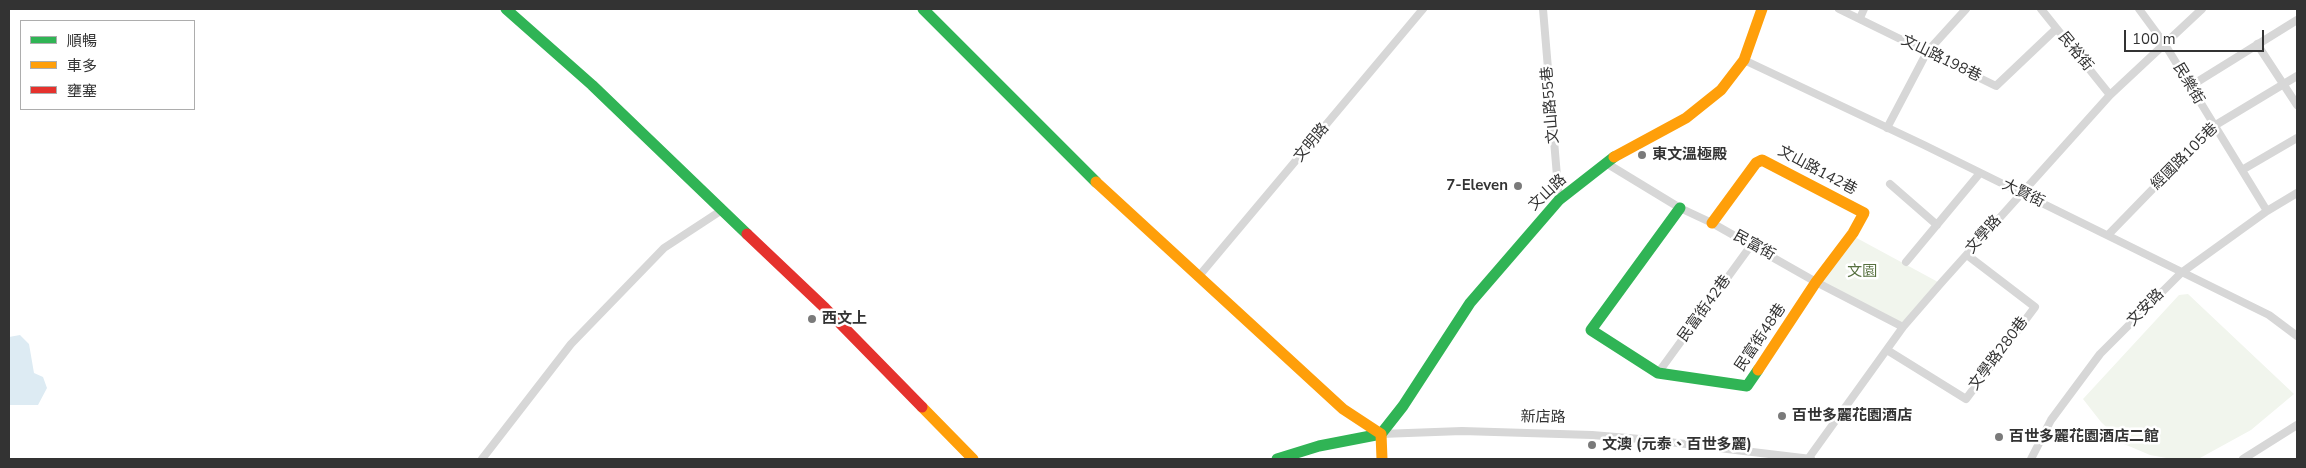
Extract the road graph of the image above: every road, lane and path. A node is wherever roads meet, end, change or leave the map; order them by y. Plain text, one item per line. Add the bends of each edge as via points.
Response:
1 (506, 9) edge
2 (923, 9) edge
3 (1423, 9) edge
4 (1543, 9) edge
5 (1762, 9) edge
6 (1839, 9) edge
7 (1864, 9) edge
8 (1966, 9) edge
9 (2041, 9) edge
10 (2138, 9) edge
11 (2202, 9) edge
12 (1860, 18) junction
13 (2297, 20) edge
14 (2056, 29) junction
15 (2164, 43) junction
16 (2258, 44) junction
17 (1927, 52) junction
18 (1744, 60) junction
19 (2297, 76) edge
20 (2283, 84) junction
21 (2189, 87) junction
22 (2110, 95) junction
23 (2297, 105) edge
24 (2214, 126) junction
25 (1887, 128) junction
26 (2297, 138) edge
27 (1606, 163) junction
28 (2242, 170) junction
29 (1980, 173) junction
30 (1890, 184) dead end
31 (2297, 192) edge
32 (2020, 193) junction
33 (1559, 200) junction
34 (1680, 208) junction
35 (722, 210) junction
36 (2267, 211) junction
37 (1712, 223) junction
38 (1937, 225) junction
39 (2108, 235) junction
40 (1752, 244) junction
41 (1967, 255) junction
42 (1906, 262) dead end
43 (2181, 273) junction
44 (1199, 276) junction
45 (1816, 282) junction
46 (1904, 327) junction
47 (2297, 336) edge
48 (1887, 350) junction
49 (1658, 373) junction
50 (2297, 425) edge
51 (1381, 434) junction
52 (482, 459) edge
53 (973, 459) edge
54 (1277, 459) edge
55 (1382, 459) edge
56 (1809, 459) edge
57 (2030, 459) edge
58 (2243, 459) edge

1 - 35 street via 592,85
2 - 44 street via 1100,186
3 - 44 street, 文明路
4 - 33 street, 文山路55巷
5 - 18 street, 文山路
6 - 12 street, 文山路198巷
7 - 12 street
8 - 17 street
9 - 14 street, 民裕街
10 - 15 street, 民樂街
11 - 15 street, 文學路
12 - 17 street, 文山路198巷
13 - 16 street
14 - 17 street, 文山路198巷 via 1996,86
14 - 22 street, 民裕街
15 - 21 street, 民樂街
15 - 22 street, 文學路
16 - 20 street
16 - 21 street
17 - 25 street
18 - 25 street, 大賢街
18 - 27 street, 文山路 via 1721,90 1686,118
19 - 20 street, 經國路105巷
20 - 23 street
20 - 24 street, 經國路105巷
21 - 24 street, 民樂街
22 - 32 street, 文學路
24 - 28 street, 民樂街
24 - 39 street, 經國路105巷
25 - 29 street, 大賢街
26 - 28 street
27 - 33 street, 文山路
27 - 34 street, 民富街
28 - 36 street, 民樂街
29 - 32 street, 大賢街
29 - 38 street
30 - 38 street
31 - 36 street, 文安路
32 - 39 street, 大賢街
32 - 41 street, 文學路
33 - 51 street, 文山路 via 1470,304
34 - 37 street, 民富街
34 - 49 street via 1591,330
35 - 52 street via 664,248 571,344
35 - 53 street via 831,313
36 - 43 street, 文安路
37 - 40 street, 民富街
37 - 45 street, 文山路142巷 via 1756,163 1762,160 1864,213
38 - 42 street
39 - 43 street, 大賢街
40 - 45 street, 民富街
40 - 49 street, 民富街42巷
41 - 46 street, 文學路
41 - 48 street, 文學路280巷 via 2034,308 1966,399
43 - 47 street, 大賢街 via 2269,315
43 - 57 street, 文安路 via 2100,354 2051,420
44 - 51 street via 1343,409
45 - 46 street, 民富街
45 - 49 street, 民富街48巷 via 1747,386
46 - 48 street, 文學路
48 - 56 street, 文學路
50 - 58 street
51 - 54 street, 新店路 via 1319,446
51 - 55 street
51 - 56 street, 新店路 via 1462,431 1592,435

